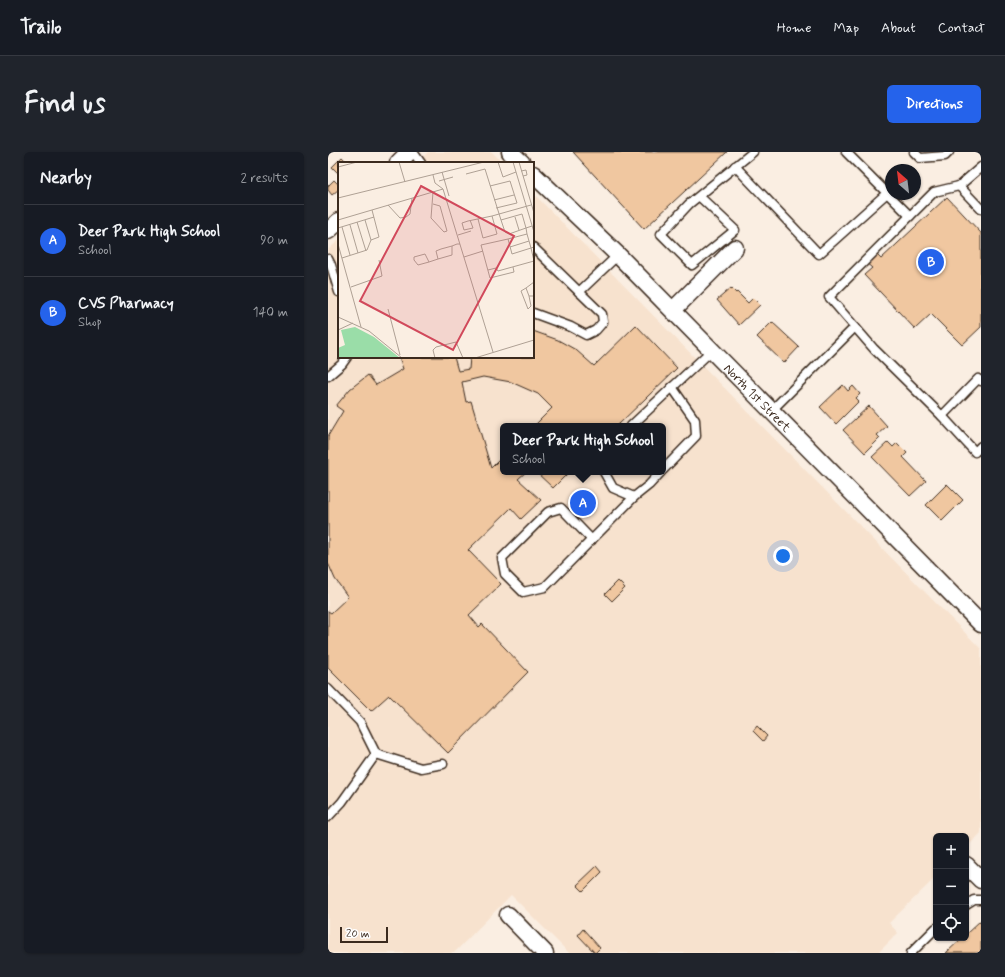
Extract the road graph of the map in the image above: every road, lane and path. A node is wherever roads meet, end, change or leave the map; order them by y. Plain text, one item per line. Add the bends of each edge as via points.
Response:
1 (409, 152) edge
2 (413, 152) edge
3 (510, 152) edge
4 (753, 152) edge
5 (846, 152) edge
6 (914, 152) edge
7 (949, 152) edge
8 (399, 162) edge
9 (420, 162) edge
10 (521, 162) edge
11 (736, 166) junction
12 (981, 167) edge
13 (534, 175) edge
14 (959, 186) junction
15 (885, 191) edge
16 (885, 195) edge
17 (699, 196) junction
18 (894, 200) edge
19 (981, 209) edge
20 (910, 216) junction
21 (338, 222) edge
22 (328, 231) edge
23 (534, 248) edge
24 (735, 248) dead end
25 (618, 255) junction
26 (328, 259) edge
27 (338, 289) edge
28 (579, 292) junction
29 (673, 310) junction
30 (534, 313) edge
31 (855, 327) junction
32 (712, 350) junction
33 (346, 358) edge
34 (328, 376) edge
35 (981, 381) edge
36 (672, 387) junction
37 (772, 410) junction
38 (942, 416) junction
39 (634, 423) edge
40 (981, 446) edge
41 (666, 467) edge
42 (606, 475) edge
43 (658, 475) edge
44 (634, 497) junction
45 (592, 540) junction
46 (981, 624) edge
47 (328, 689) edge
48 (376, 754) junction
49 (443, 764) dead end
50 (328, 817) edge
51 (969, 868) edge
52 (981, 880) edge
53 (981, 900) edge
54 (969, 903) edge
55 (508, 915) dead end
56 (933, 931) edge
57 (545, 953) edge
58 (911, 953) edge

1 - 8 street
2 - 9 lane
3 - 10 street
4 - 11 lane
5 - 15 lane
6 - 7 lane via 920,158 945,156
11 - 16 lane via 819,254
11 - 17 lane
12 - 14 lane
13 - 25 street, North 1st Street
14 - 19 lane
14 - 20 lane via 934,192
17 - 17 lane via 661,234 692,265 735,230
18 - 20 lane
20 - 31 lane via 828,297
21 - 22 street
23 - 28 lane
24 - 29 street
25 - 28 lane
25 - 29 street, North 1st Street
26 - 27 lane
28 - 30 lane via 602,314 603,322 596,330 586,335
29 - 32 street, North 1st Street
31 - 37 lane
31 - 38 lane
32 - 36 lane
32 - 37 street, North 1st Street
33 - 34 lane
35 - 38 lane via 978,379
36 - 39 lane
36 - 41 lane via 695,420 696,436
37 - 46 street, North 1st Street
38 - 40 lane via 975,452
42 - 44 lane via 613,488
43 - 44 lane
44 - 45 lane
45 - 45 lane via 545,587 523,592 505,574 502,558 548,512 561,508
47 - 48 lane via 360,722
48 - 49 lane via 421,768
48 - 50 lane via 342,802
51 - 52 street
53 - 54 lane
55 - 57 street
56 - 58 lane

